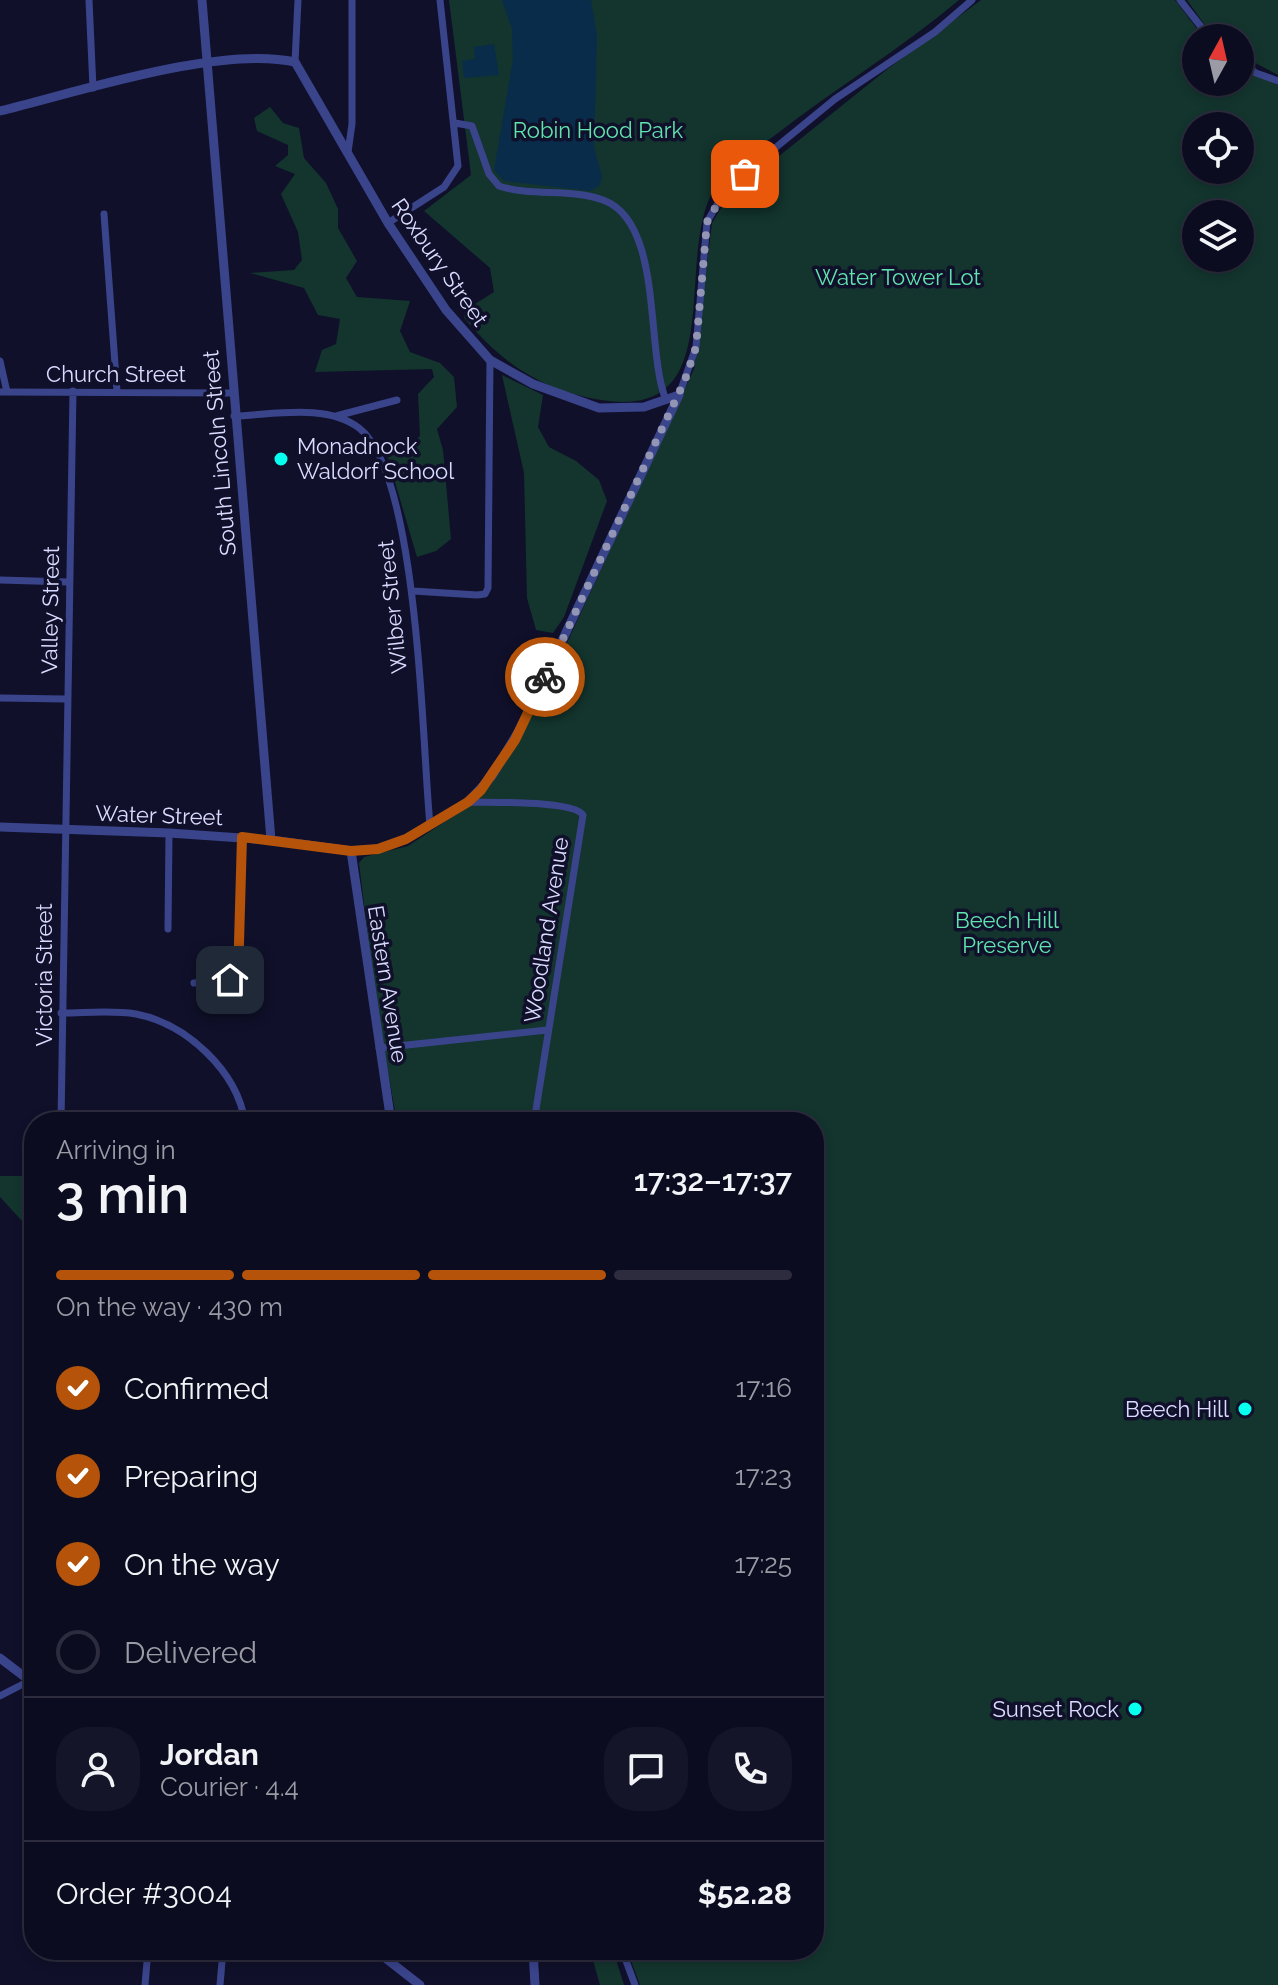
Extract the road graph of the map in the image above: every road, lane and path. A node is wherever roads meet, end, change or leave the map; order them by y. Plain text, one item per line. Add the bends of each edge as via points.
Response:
1 (89, 0) edge
2 (202, 0) edge
3 (298, 0) edge
4 (352, 0) edge
5 (440, 0) edge
6 (972, 0) edge
7 (1180, 0) edge
8 (1199, 24) edge
9 (295, 62) junction
10 (205, 64) junction
11 (1254, 68) edge
12 (1278, 81) edge
13 (93, 88) junction
14 (0, 111) edge
15 (455, 123) junction
16 (348, 152) junction
17 (104, 214) dead end
18 (388, 223) junction
19 (490, 360) junction
20 (0, 361) edge
21 (73, 391) junction
22 (117, 391) junction
23 (3, 392) edge
24 (232, 393) junction
25 (679, 395) junction
26 (397, 400) dead end
27 (666, 400) junction
28 (234, 416) junction
29 (336, 416) junction
30 (0, 580) edge
31 (68, 582) junction
32 (413, 591) junction
33 (0, 698) edge
34 (65, 699) junction
35 (468, 802) junction
36 (430, 825) junction
37 (0, 827) edge
38 (63, 829) junction
39 (169, 833) junction
40 (242, 837) junction
41 (271, 840) junction
42 (351, 851) junction
43 (168, 929) dead end
44 (194, 983) dead end
45 (61, 1013) junction
46 (547, 1030) junction
47 (379, 1048) junction
48 (61, 1112) edge
49 (241, 1112) edge
50 (389, 1112) edge
51 (535, 1112) edge
52 (0, 1658) edge
53 (24, 1676) edge
54 (24, 1686) edge
55 (0, 1696) edge
56 (147, 1960) edge
57 (222, 1960) edge
58 (387, 1960) edge
59 (534, 1960) edge
60 (626, 1960) edge
61 (417, 1984) edge
62 (145, 1985) edge
63 (220, 1985) edge
64 (535, 1985) edge
65 (635, 1985) edge

1 - 13 street
2 - 10 street, South Lincoln Street
3 - 9 street
4 - 16 street
5 - 15 street
6 - 25 street via 935,32 835,99 722,196 707,222 696,347
7 - 8 street
9 - 10 street via 262,57
9 - 16 street, Roxbury Street
10 - 13 street
10 - 24 street, South Lincoln Street
11 - 12 street
13 - 14 street
15 - 18 street via 459,154 451,180
15 - 27 street via 472,126 489,174 499,186 601,199 628,218 644,261
16 - 18 street, Roxbury Street
17 - 22 street
18 - 19 street, Roxbury Street via 446,310
19 - 27 street, Roxbury Street via 533,384 599,408 630,409
19 - 32 street via 488,588 476,595
20 - 23 street
21 - 22 street, Church Street
21 - 23 street, Church Street
21 - 31 street, Valley Street
22 - 24 street, Church Street
24 - 28 street, South Lincoln Street
25 - 27 street, Roxbury Street
25 - 35 street, Water Street via 521,727 492,776
26 - 29 street
28 - 29 street
28 - 41 street, South Lincoln Street
29 - 32 street, Wilber Street via 367,436 381,462 401,524
30 - 31 street
31 - 34 street, Valley Street
32 - 36 street, Wilber Street
33 - 34 street
34 - 38 street, Valley Street
35 - 36 street, Water Street
35 - 46 street, Woodland Avenue via 582,811
36 - 42 street, Water Street via 393,845
37 - 38 street, Water Street
38 - 39 street, Water Street
38 - 45 street, Victoria Street
39 - 40 street, Water Street
39 - 43 street
40 - 41 street, Water Street
40 - 44 street via 238,978
41 - 42 street, Water Street
42 - 47 street, Eastern Avenue
45 - 48 street, Victoria Street
45 - 49 street via 135,1014 158,1020 188,1037 227,1076
46 - 47 street
46 - 51 street, Woodland Avenue
47 - 50 street, Eastern Avenue
52 - 53 street
54 - 55 street
56 - 62 street
57 - 63 street
58 - 61 street
59 - 64 street
60 - 65 street

